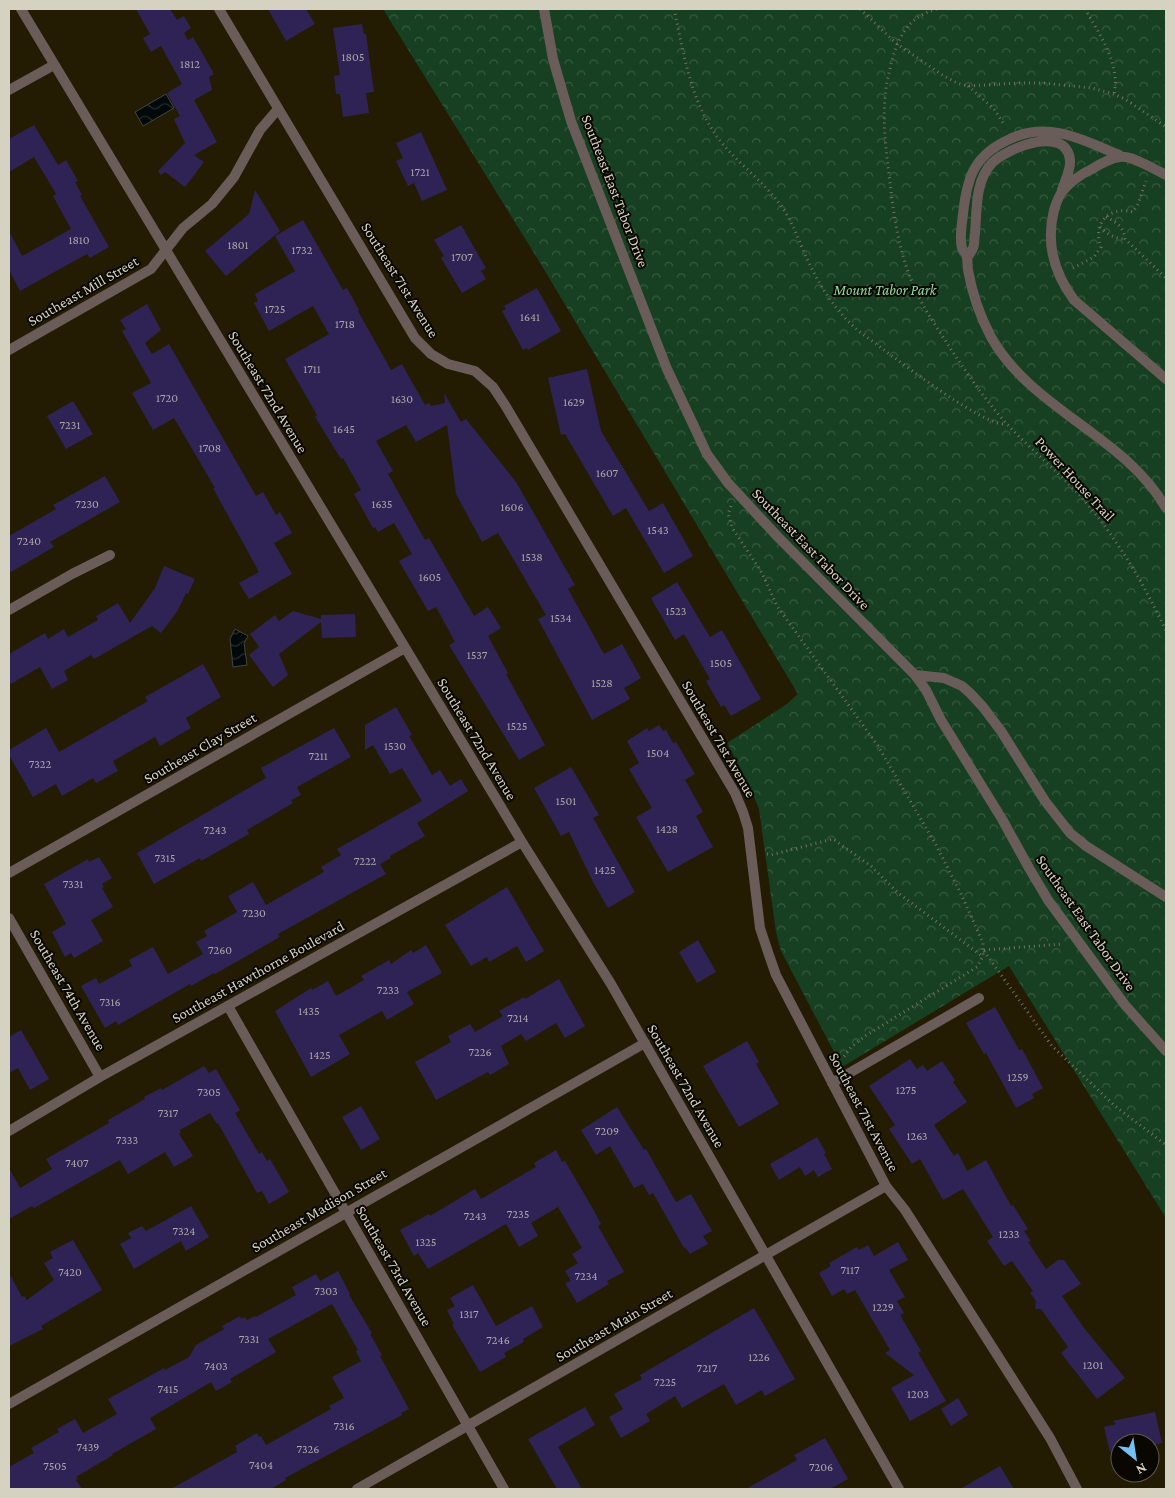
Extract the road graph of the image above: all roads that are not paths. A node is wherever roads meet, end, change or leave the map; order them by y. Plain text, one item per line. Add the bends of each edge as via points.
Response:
1 (21, 9) edge
2 (219, 9) edge
3 (544, 9) edge
4 (54, 65) junction
5 (9, 90) edge
6 (278, 109) junction
7 (1121, 156) junction
8 (1166, 175) edge
9 (1061, 193) junction
10 (166, 250) junction
11 (967, 258) junction
12 (9, 350) edge
13 (1166, 380) edge
14 (1166, 508) edge
15 (110, 555) dead end
16 (9, 610) edge
17 (405, 648) junction
18 (915, 675) junction
19 (522, 842) junction
20 (9, 873) edge
21 (1166, 897) edge
22 (9, 918) edge
23 (979, 998) dead end
24 (228, 1006) junction
25 (645, 1043) junction
26 (1166, 1051) edge
27 (100, 1078) junction
28 (832, 1083) junction
29 (9, 1131) edge
30 (886, 1186) junction
31 (346, 1212) junction
32 (765, 1255) junction
33 (9, 1404) edge
34 (468, 1426) junction
35 (357, 1489) edge
36 (504, 1489) edge
37 (899, 1489) edge
38 (1077, 1489) edge

1 - 4 street, Southeast 72nd Avenue
2 - 6 street, Southeast 71st Avenue
3 - 18 street, Southeast East Tabor Drive via 553,60 571,121 667,369 707,454 778,537
4 - 5 street
4 - 10 street, Southeast 72nd Avenue
6 - 10 street, Southeast Mill Street via 260,130 234,177 212,204 183,228
6 - 28 street, Southeast 71st Avenue via 415,338 430,354 448,364 475,371 493,387 506,405 735,793 748,828 760,928 769,956
7 - 8 street
7 - 9 street via 1083,174
7 - 11 street via 1083,140 1045,131 1028,132 998,146 980,160 970,176 962,229 962,247
9 - 11 street via 1070,162 1062,146 1037,142 1018,146 1001,156 981,181 973,248
9 - 13 street via 1052,217 1051,242 1056,267 1068,292 1080,307
10 - 12 street, Southeast Mill Street via 151,269
10 - 17 street, Southeast 72nd Avenue
11 - 14 street via 977,305 1004,356 1044,396 1135,468
15 - 16 street
17 - 19 street, Southeast 72nd Avenue
17 - 20 street, Southeast Clay Street
18 - 21 street via 944,678 970,693 1001,731 1045,801 1070,833
18 - 26 street, Southeast East Tabor Drive via 1048,900 1125,1005
19 - 24 street, Southeast Hawthorne Boulevard
19 - 25 street, Southeast 72nd Avenue
22 - 27 street, Southeast 74th Avenue
23 - 28 street
24 - 27 street, Southeast Hawthorne Boulevard
24 - 31 street, Southeast 73rd Avenue
25 - 31 street, Southeast Madison Street
25 - 32 street, Southeast 72nd Avenue
27 - 29 street, Southeast Hawthorne Boulevard
28 - 30 street, Southeast 71st Avenue
30 - 32 street, Southeast Main Street
30 - 38 street, Southeast 71st Avenue via 905,1210 1045,1430
31 - 33 street, Southeast Madison Street
31 - 34 street, Southeast 73rd Avenue
32 - 34 street, Southeast Main Street
32 - 37 street, Southeast 72nd Avenue
34 - 35 street, Southeast Main Street
34 - 36 street, Southeast 73rd Avenue

